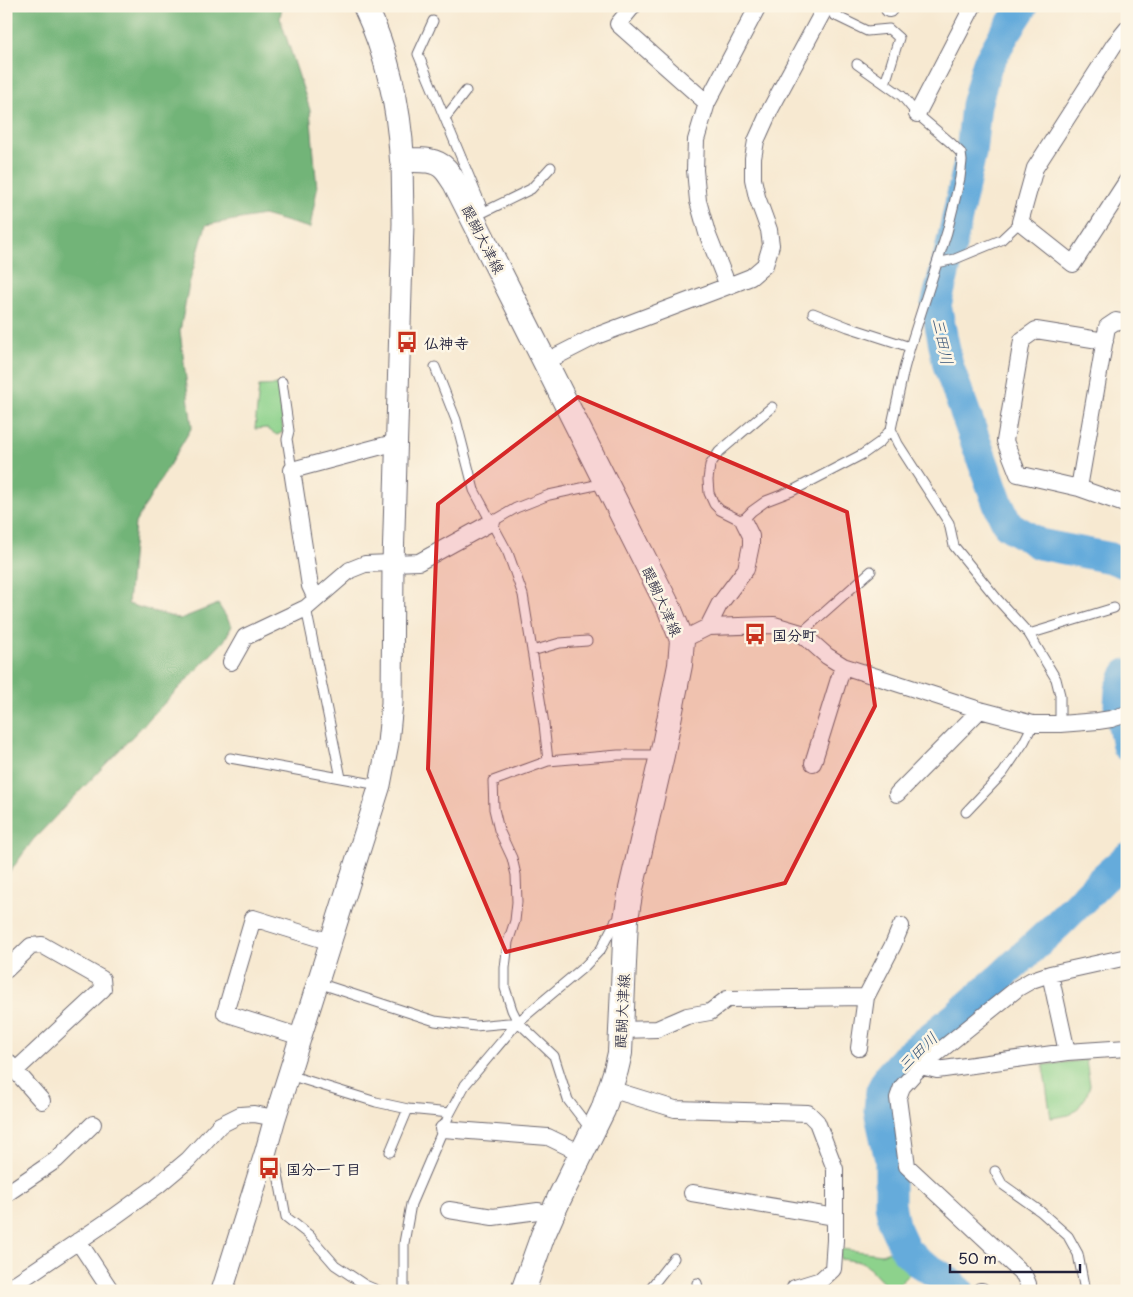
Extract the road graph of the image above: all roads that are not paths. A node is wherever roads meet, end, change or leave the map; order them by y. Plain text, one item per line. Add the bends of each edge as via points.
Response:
1 (365, 6) edge
2 (633, 6) edge
3 (758, 6) edge
4 (826, 6) edge
5 (840, 6) edge
6 (974, 6) edge
7 (433, 21) dead end
8 (1127, 29) edge
9 (857, 64) dead end
10 (885, 84) junction
11 (466, 91) dead end
12 (707, 103) junction
13 (917, 114) junction
14 (445, 118) junction
15 (402, 160) junction
16 (551, 167) dead end
17 (1127, 181) edge
18 (478, 214) junction
19 (1020, 222) junction
20 (938, 263) junction
21 (728, 286) junction
22 (813, 313) dead end
23 (1127, 323) edge
24 (1105, 341) junction
25 (910, 347) junction
26 (545, 362) junction
27 (435, 367) dead end
28 (282, 382) dead end
29 (772, 406) dead end
30 (891, 429) junction
31 (397, 442) junction
32 (292, 470) junction
33 (606, 483) junction
34 (1078, 488) junction
35 (1127, 506) edge
36 (492, 522) junction
37 (744, 522) junction
38 (393, 563) junction
39 (870, 571) dead end
40 (311, 604) junction
41 (1114, 608) dead end
42 (708, 627) junction
43 (801, 633) junction
44 (1029, 634) junction
45 (682, 640) junction
46 (587, 642) dead end
47 (532, 651) junction
48 (231, 662) dead end
49 (843, 666) junction
50 (980, 710) junction
51 (1122, 716) edge
52 (1033, 724) junction
53 (1060, 724) junction
54 (662, 755) junction
55 (230, 758) dead end
56 (548, 761) junction
57 (813, 763) dead end
58 (341, 778) junction
59 (380, 785) junction
60 (897, 794) dead end
61 (966, 812) dead end
62 (626, 919) junction
63 (900, 926) dead end
64 (331, 942) junction
65 (1127, 957) edge
66 (6, 970) edge
67 (1050, 974) junction
68 (318, 983) junction
69 (866, 997) junction
70 (518, 1022) junction
71 (621, 1030) junction
72 (301, 1037) junction
73 (859, 1048) dead end
74 (1127, 1048) edge
75 (1067, 1052) junction
76 (11, 1065) edge
77 (920, 1066) junction
78 (289, 1075) junction
79 (610, 1089) junction
80 (42, 1101) dead end
81 (408, 1109) junction
82 (450, 1113) junction
83 (275, 1118) junction
84 (93, 1124) dead end
85 (443, 1129) junction
86 (592, 1131) junction
87 (390, 1152) dead end
88 (581, 1153) junction
89 (265, 1154) junction
90 (995, 1171) dead end
91 (692, 1193) dead end
92 (6, 1194) edge
93 (450, 1210) dead end
94 (552, 1215) junction
95 (835, 1217) junction
96 (78, 1241) junction
97 (674, 1258) dead end
98 (364, 1288) edge
99 (6, 1290) edge
100 (111, 1291) edge
101 (222, 1291) edge
102 (379, 1291) edge
103 (404, 1291) edge
104 (523, 1291) edge
105 (648, 1291) edge
106 (794, 1291) edge
107 (1028, 1291) edge
108 (1085, 1291) edge

1 - 15 main road via 390,74
2 - 12 street via 618,24
3 - 12 street
4 - 21 street via 756,141 753,179 771,245 765,264 751,277
5 - 10 lane via 834,15 867,31 889,29 899,38
6 - 13 street
7 - 14 lane via 418,54
8 - 19 street via 1035,168
9 - 10 lane
10 - 13 lane via 902,96
11 - 14 lane
12 - 21 street via 696,140 698,201
13 - 20 lane via 956,148 962,161
14 - 18 lane
15 - 18 main road, 醍醐大津線 via 424,160 445,168
15 - 31 street via 404,223
16 - 18 lane via 531,189
17 - 19 street via 1073,264
18 - 26 main road, 醍醐大津線
19 - 20 lane via 1001,240
20 - 25 lane
21 - 26 street via 596,336
22 - 25 lane
23 - 24 street via 1116,321 1107,327
24 - 34 street
24 - 34 street via 1036,330 1022,340 1005,441 1008,450 1018,474
25 - 30 lane
26 - 33 main road, 醍醐大津線
27 - 36 lane via 456,420 474,490
28 - 32 lane
29 - 37 lane via 719,452 710,465 709,493 714,504
30 - 37 lane via 863,454 766,501
30 - 44 lane via 949,522 954,546
31 - 32 street
31 - 38 street
32 - 40 street
33 - 36 lane via 549,496 516,508
33 - 45 main road, 醍醐大津線
34 - 35 street
36 - 38 street via 418,562
36 - 47 lane via 523,594
37 - 42 street via 751,536 746,569 719,605
38 - 40 street via 365,564 350,570
38 - 59 street via 392,703
39 - 43 lane
40 - 48 street via 245,636
40 - 58 lane
41 - 44 lane
42 - 43 street via 774,625
42 - 45 street
43 - 49 street via 826,656
44 - 53 lane via 1056,679 1060,695
45 - 54 main road, 醍醐大津線
46 - 47 lane via 560,642
47 - 56 lane
49 - 50 street
49 - 57 street
50 - 52 street
50 - 60 street
51 - 53 street
52 - 53 street
52 - 61 lane via 1003,773
54 - 56 lane
54 - 62 main road, 醍醐大津線
55 - 58 lane
56 - 70 lane via 493,781 498,830 512,858 516,875 515,920 504,968 505,988
58 - 59 lane
59 - 64 street
62 - 70 lane via 615,922 601,949 585,966
62 - 71 main road, 醍醐大津線
63 - 69 street
64 - 68 street
64 - 72 street via 253,918 225,1013
65 - 67 street
66 - 76 street via 31,946 42,945 102,978 103,989
67 - 75 street
67 - 77 street via 1018,988
68 - 70 lane via 435,1020 475,1026
68 - 72 street
69 - 71 street via 727,999 710,1012 687,1016 657,1029
69 - 73 street
70 - 82 lane via 465,1085
70 - 86 lane via 554,1056 568,1100
71 - 79 main road, 醍醐大津線 via 620,1053
72 - 78 street
74 - 75 street
75 - 77 street via 937,1070
76 - 80 street
77 - 107 street via 902,1087 898,1098 907,1166 1024,1275
78 - 81 lane
78 - 83 street
79 - 86 main road, 醍醐大津線
79 - 95 street via 675,1109 808,1113 818,1122 835,1169
81 - 82 lane
81 - 87 lane
82 - 85 lane
83 - 89 street
83 - 96 street via 240,1115 220,1125 188,1160 158,1186
84 - 92 street via 56,1160
85 - 88 street via 548,1137
85 - 103 lane via 411,1204 404,1244
86 - 88 main road, 醍醐大津線
88 - 94 main road, 醍醐大津線
89 - 98 lane via 276,1164 286,1217 309,1235 335,1265
89 - 101 street
90 - 108 lane via 1002,1184 1068,1236 1078,1254
91 - 95 street
93 - 94 street via 493,1218 538,1211
94 - 104 main road, 醍醐大津線
95 - 106 street via 833,1269 821,1280
96 - 99 street
96 - 100 street
97 - 105 lane
98 - 102 lane

